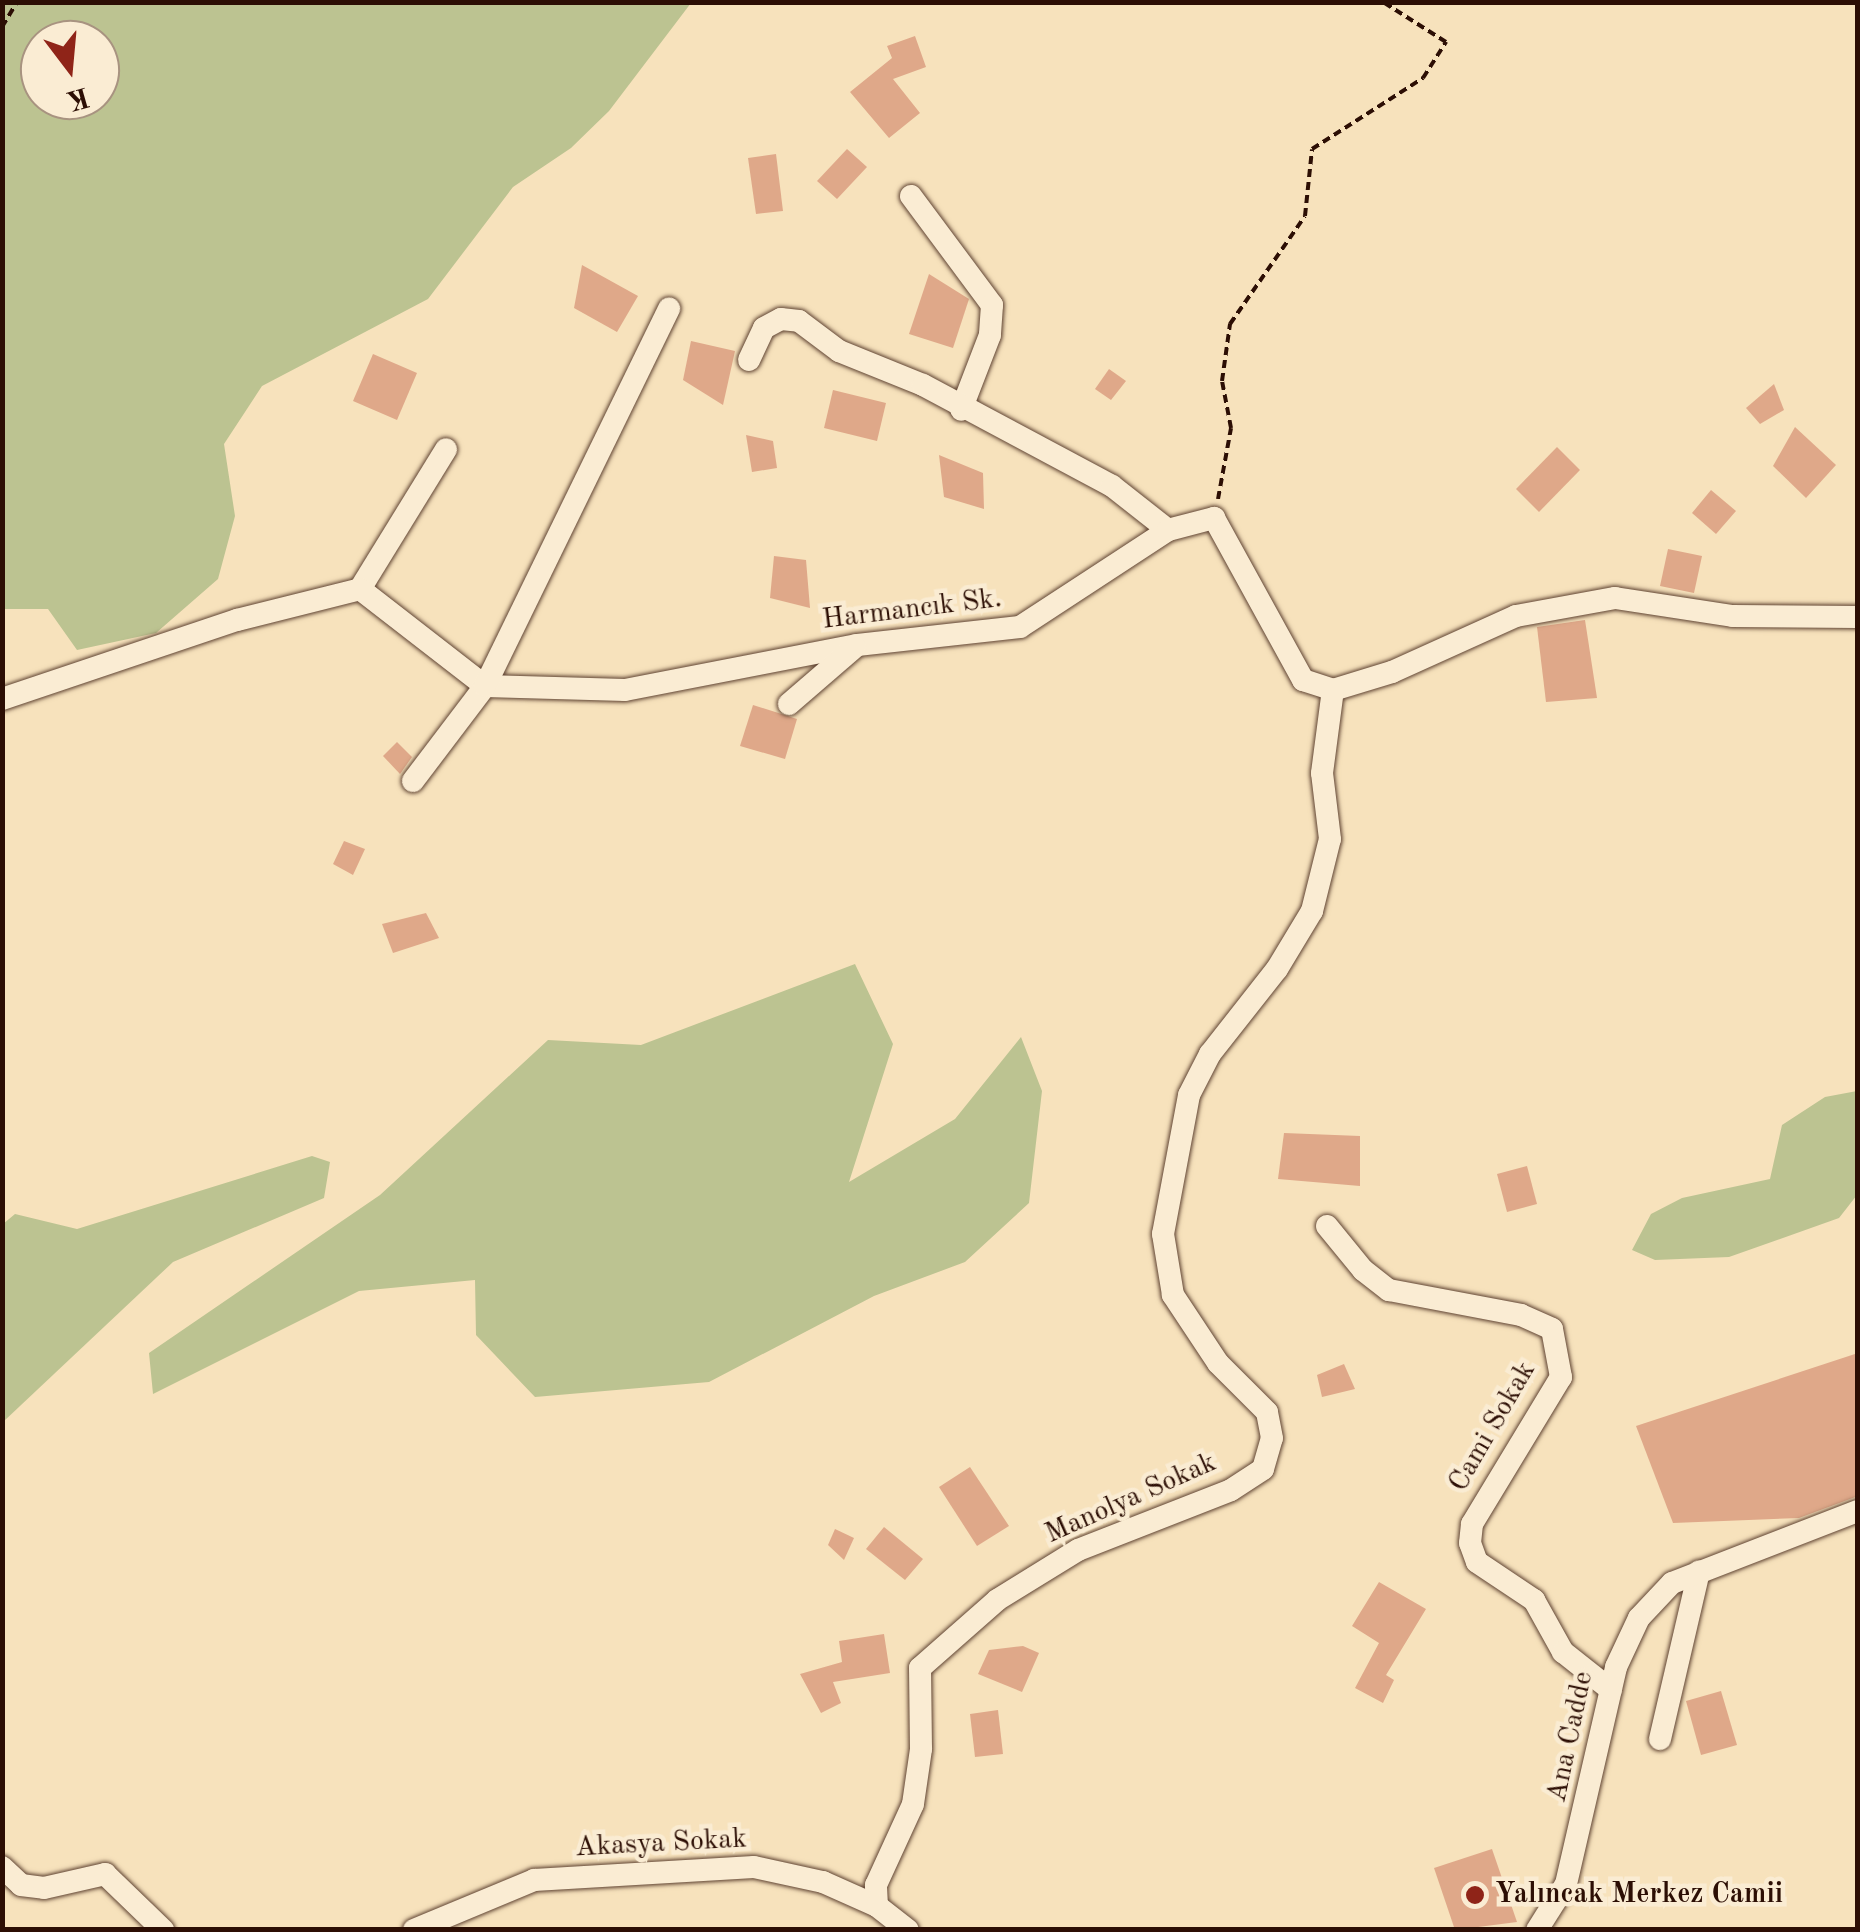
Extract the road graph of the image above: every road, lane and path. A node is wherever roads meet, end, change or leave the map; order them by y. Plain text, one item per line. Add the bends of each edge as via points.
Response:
1 (17, 2) edge
2 (1383, 2) edge
3 (2, 27) edge
4 (911, 196) dead end
5 (668, 308) dead end
6 (750, 360) dead end
7 (961, 410) junction
8 (446, 449) dead end
9 (1214, 518) junction
10 (1168, 530) junction
11 (360, 589) junction
12 (1858, 618) edge
13 (858, 645) junction
14 (485, 686) junction
15 (1332, 690) junction
16 (2, 699) edge
17 (788, 704) dead end
18 (413, 781) dead end
19 (1328, 1226) dead end
20 (1858, 1510) edge
21 (1699, 1572) junction
22 (1611, 1690) junction
23 (1660, 1739) dead end
24 (2, 1867) edge
25 (878, 1906) junction
26 (164, 1930) edge
27 (414, 1930) edge
28 (908, 1930) edge
29 (1537, 1930) edge

1 - 3 path
2 - 9 path via 1446,42 1423,78 1312,148 1304,216 1230,324 1222,381 1231,428
4 - 7 street via 992,306 990,334
5 - 14 street
6 - 7 street via 764,328 781,319 799,321 839,351 923,386
7 - 10 street via 1112,486
8 - 11 street
9 - 10 street, Harmancık Sk.
9 - 15 street via 1304,680
10 - 13 street, Harmancık Sk. via 1020,627
11 - 14 street
11 - 16 street via 237,620
12 - 15 street via 1733,616 1615,598 1516,616 1392,672
13 - 14 street, Harmancık Sk. via 625,690
13 - 17 street
14 - 18 street
15 - 25 street, Manolya Sokak via 1322,773 1330,839 1312,911 1277,969 1210,1054 1189,1095 1163,1234 1173,1295 1218,1363 1267,1412 1272,1438 1263,1469 1231,1490 1078,1550 997,1600 920,1668 922,1730 912,1804 876,1884
19 - 22 street, Cami Sokak via 1363,1270 1389,1290 1521,1314 1552,1329 1561,1377 1472,1524 1470,1543 1478,1562 1534,1600 1563,1652
20 - 21 street, Ana Cadde
21 - 22 street, Ana Cadde via 1672,1582 1639,1618
21 - 23 street
22 - 29 street, Ana Cadde via 1566,1884
24 - 26 street via 21,1885 44,1888 105,1874
25 - 27 street, Akasya Sokak via 823,1882 754,1867 534,1880
25 - 28 street, Akasya Sokak

